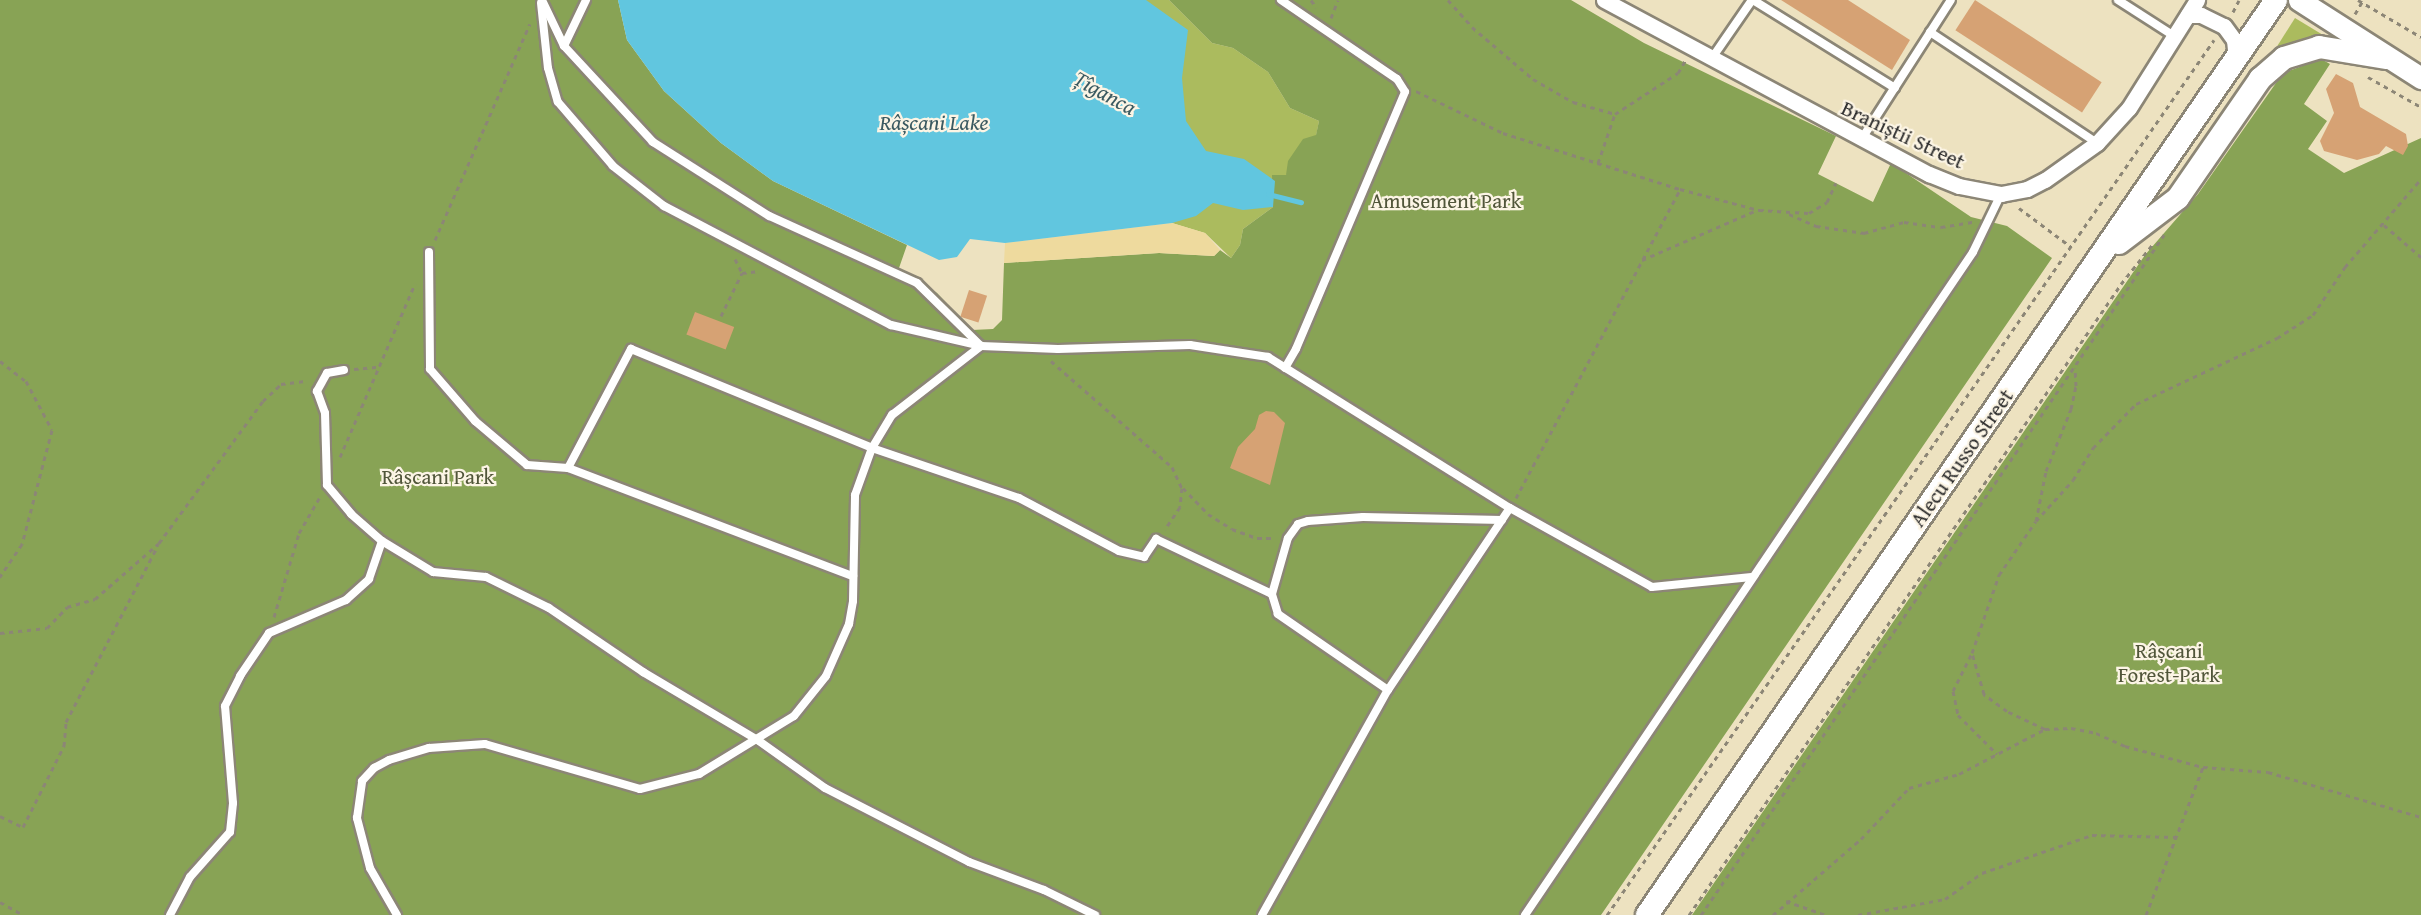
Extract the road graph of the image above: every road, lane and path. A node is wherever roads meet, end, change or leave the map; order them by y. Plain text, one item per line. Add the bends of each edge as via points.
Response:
1 (542, 0) edge
2 (586, 0) edge
3 (1281, 0) edge
4 (1338, 0) edge
5 (1448, 0) edge
6 (1604, 0) edge
7 (1752, 0) edge
8 (1951, 0) edge
9 (2118, 0) edge
10 (2197, 0) edge
11 (2239, 0) edge
12 (2276, 0) edge
13 (2299, 0) edge
14 (2358, 0) edge
15 (2188, 15) junction
16 (2224, 26) junction
17 (1930, 32) junction
18 (1332, 34) junction
19 (2174, 36) junction
20 (2421, 37) edge
21 (564, 46) junction
22 (1712, 58) junction
23 (2387, 58) junction
24 (2236, 60) junction
25 (1678, 73) dead end
26 (2361, 73) dead end
27 (2421, 78) edge
28 (1895, 88) junction
29 (1405, 92) junction
30 (2421, 107) edge
31 (1615, 114) junction
32 (1861, 141) junction
33 (2097, 143) junction
34 (1598, 163) junction
35 (2421, 179) edge
36 (1836, 183) dead end
37 (1680, 189) junction
38 (2001, 194) junction
39 (1759, 210) junction
40 (1787, 213) junction
41 (1990, 218) junction
42 (2384, 225) junction
43 (2070, 246) junction
44 (429, 252) dead end
45 (2101, 257) junction
46 (2421, 257) edge
47 (1642, 261) junction
48 (742, 273) dead end
49 (721, 316) dead end
50 (981, 346) junction
51 (1036, 348) junction
52 (0, 361) edge
53 (2075, 366) junction
54 (379, 367) dead end
55 (1285, 368) junction
56 (344, 370) joint
57 (321, 380) junction
58 (872, 448) junction
59 (568, 468) junction
60 (327, 485) junction
61 (1182, 488) junction
62 (1510, 508) junction
63 (1502, 520) junction
64 (2036, 521) junction
65 (1288, 538) junction
66 (1156, 539) junction
67 (382, 541) junction
68 (159, 543) junction
69 (854, 576) junction
70 (0, 577) edge
71 (1752, 578) junction
72 (1272, 594) junction
73 (0, 633) edge
74 (269, 633) junction
75 (1972, 653) junction
76 (1388, 690) junction
77 (2045, 729) junction
78 (759, 741) junction
79 (1997, 754) junction
80 (2203, 767) junction
81 (0, 816) edge
82 (2421, 817) edge
83 (2175, 837) junction
84 (1786, 901) junction
85 (0, 902) edge
86 (23, 915) edge
87 (170, 915) edge
88 (397, 915) edge
89 (1095, 915) edge
90 (1262, 915) edge
91 (1525, 915) edge
92 (1607, 915) edge
93 (1647, 915) edge
94 (1689, 915) edge
95 (1701, 915) edge
96 (1773, 915) edge
97 (1826, 915) edge
98 (1858, 915) edge
99 (2145, 915) edge

1 - 21 lane
1 - 50 lane via 548,68 558,102 636,187 778,269 891,325
2 - 21 lane
3 - 18 lane
4 - 18 path via 1331,12
5 - 31 path via 1472,27 1533,79 1573,102
6 - 22 street, Braniștii Street
7 - 22 lane
7 - 28 lane
8 - 17 lane
9 - 19 lane
10 - 15 street
11 - 16 path
12 - 24 main road, Alecu Russo Street
13 - 23 main road
14 - 20 path
15 - 16 street via 2201,15
15 - 19 street
16 - 24 street via 2234,40
16 - 43 path
17 - 28 lane
17 - 33 lane
18 - 29 lane via 1397,79
19 - 33 street via 2129,108
21 - 50 lane via 653,142 769,216 917,283
22 - 32 street, Braniștii Street
23 - 27 main road
23 - 45 main road via 2319,47 2284,58 2260,79 2178,198
24 - 45 main road, Alecu Russo Street
25 - 31 path
26 - 30 path
28 - 32 lane
29 - 34 path via 1419,92 1503,133
29 - 55 lane
31 - 34 path
32 - 38 street, Braniștii Street via 1939,178
33 - 38 street via 2045,180
34 - 37 path
35 - 42 path
36 - 40 path via 1820,208
37 - 39 path
37 - 47 path
38 - 41 lane
38 - 43 path
39 - 40 path
39 - 47 path
40 - 41 path via 1816,226 1864,233 1904,222 1959,227
41 - 71 lane via 1973,252
42 - 46 path
42 - 64 path via 2345,267 2313,315 2277,338 2136,405 2093,448 2073,480
43 - 92 path
44 - 59 lane via 430,369 475,421 527,465
45 - 93 main road, Alecu Russo Street
47 - 62 path
48 - 49 path
50 - 51 lane
50 - 58 lane via 892,415
51 - 55 lane via 1190,345 1268,357
51 - 61 path via 1172,467
52 - 70 path via 26,381 52,430 22,544
53 - 64 path via 2071,409 2046,471
53 - 94 path via 2146,266 2167,228 2121,284
53 - 95 path
54 - 56 path
55 - 62 lane
56 - 57 lane via 327,373
57 - 60 lane via 317,391 325,413
57 - 68 path via 280,384 263,400
58 - 59 lane via 631,349
58 - 66 lane via 1019,498 1119,551 1144,557
58 - 69 lane via 855,495
59 - 69 lane
60 - 67 lane via 351,514
60 - 74 path via 299,533
61 - 65 path via 1208,514 1232,529 1257,538
61 - 66 path via 1180,507
62 - 63 lane
62 - 71 lane via 1652,587
63 - 65 lane via 1330,519 1298,524
63 - 76 lane
64 - 75 path via 1999,575
65 - 72 lane
66 - 72 lane
67 - 74 lane via 369,579 346,600
67 - 78 lane via 433,572 486,577 549,608 643,672
68 - 73 path via 95,598 67,607 47,628
68 - 81 path via 71,712 64,746 22,827
69 - 78 lane via 849,624 826,676 794,716
71 - 91 lane
72 - 76 lane via 1278,614
74 - 87 lane via 225,706 233,803 230,832 190,877
75 - 77 path via 1984,694 2007,711
75 - 79 path via 1953,691 1958,715
76 - 90 lane
77 - 79 path
77 - 80 path via 2088,731 2134,749
78 - 88 lane via 699,774 640,789 485,744 429,748 389,760 362,781 357,818 370,868
78 - 89 lane via 849,801 969,862 1044,890
79 - 84 path via 1959,774 1909,788 1861,839
80 - 82 path via 2268,772
80 - 83 path
83 - 98 path via 2091,836 1982,873 1946,899
83 - 99 path
84 - 96 path
84 - 97 path
85 - 86 path

